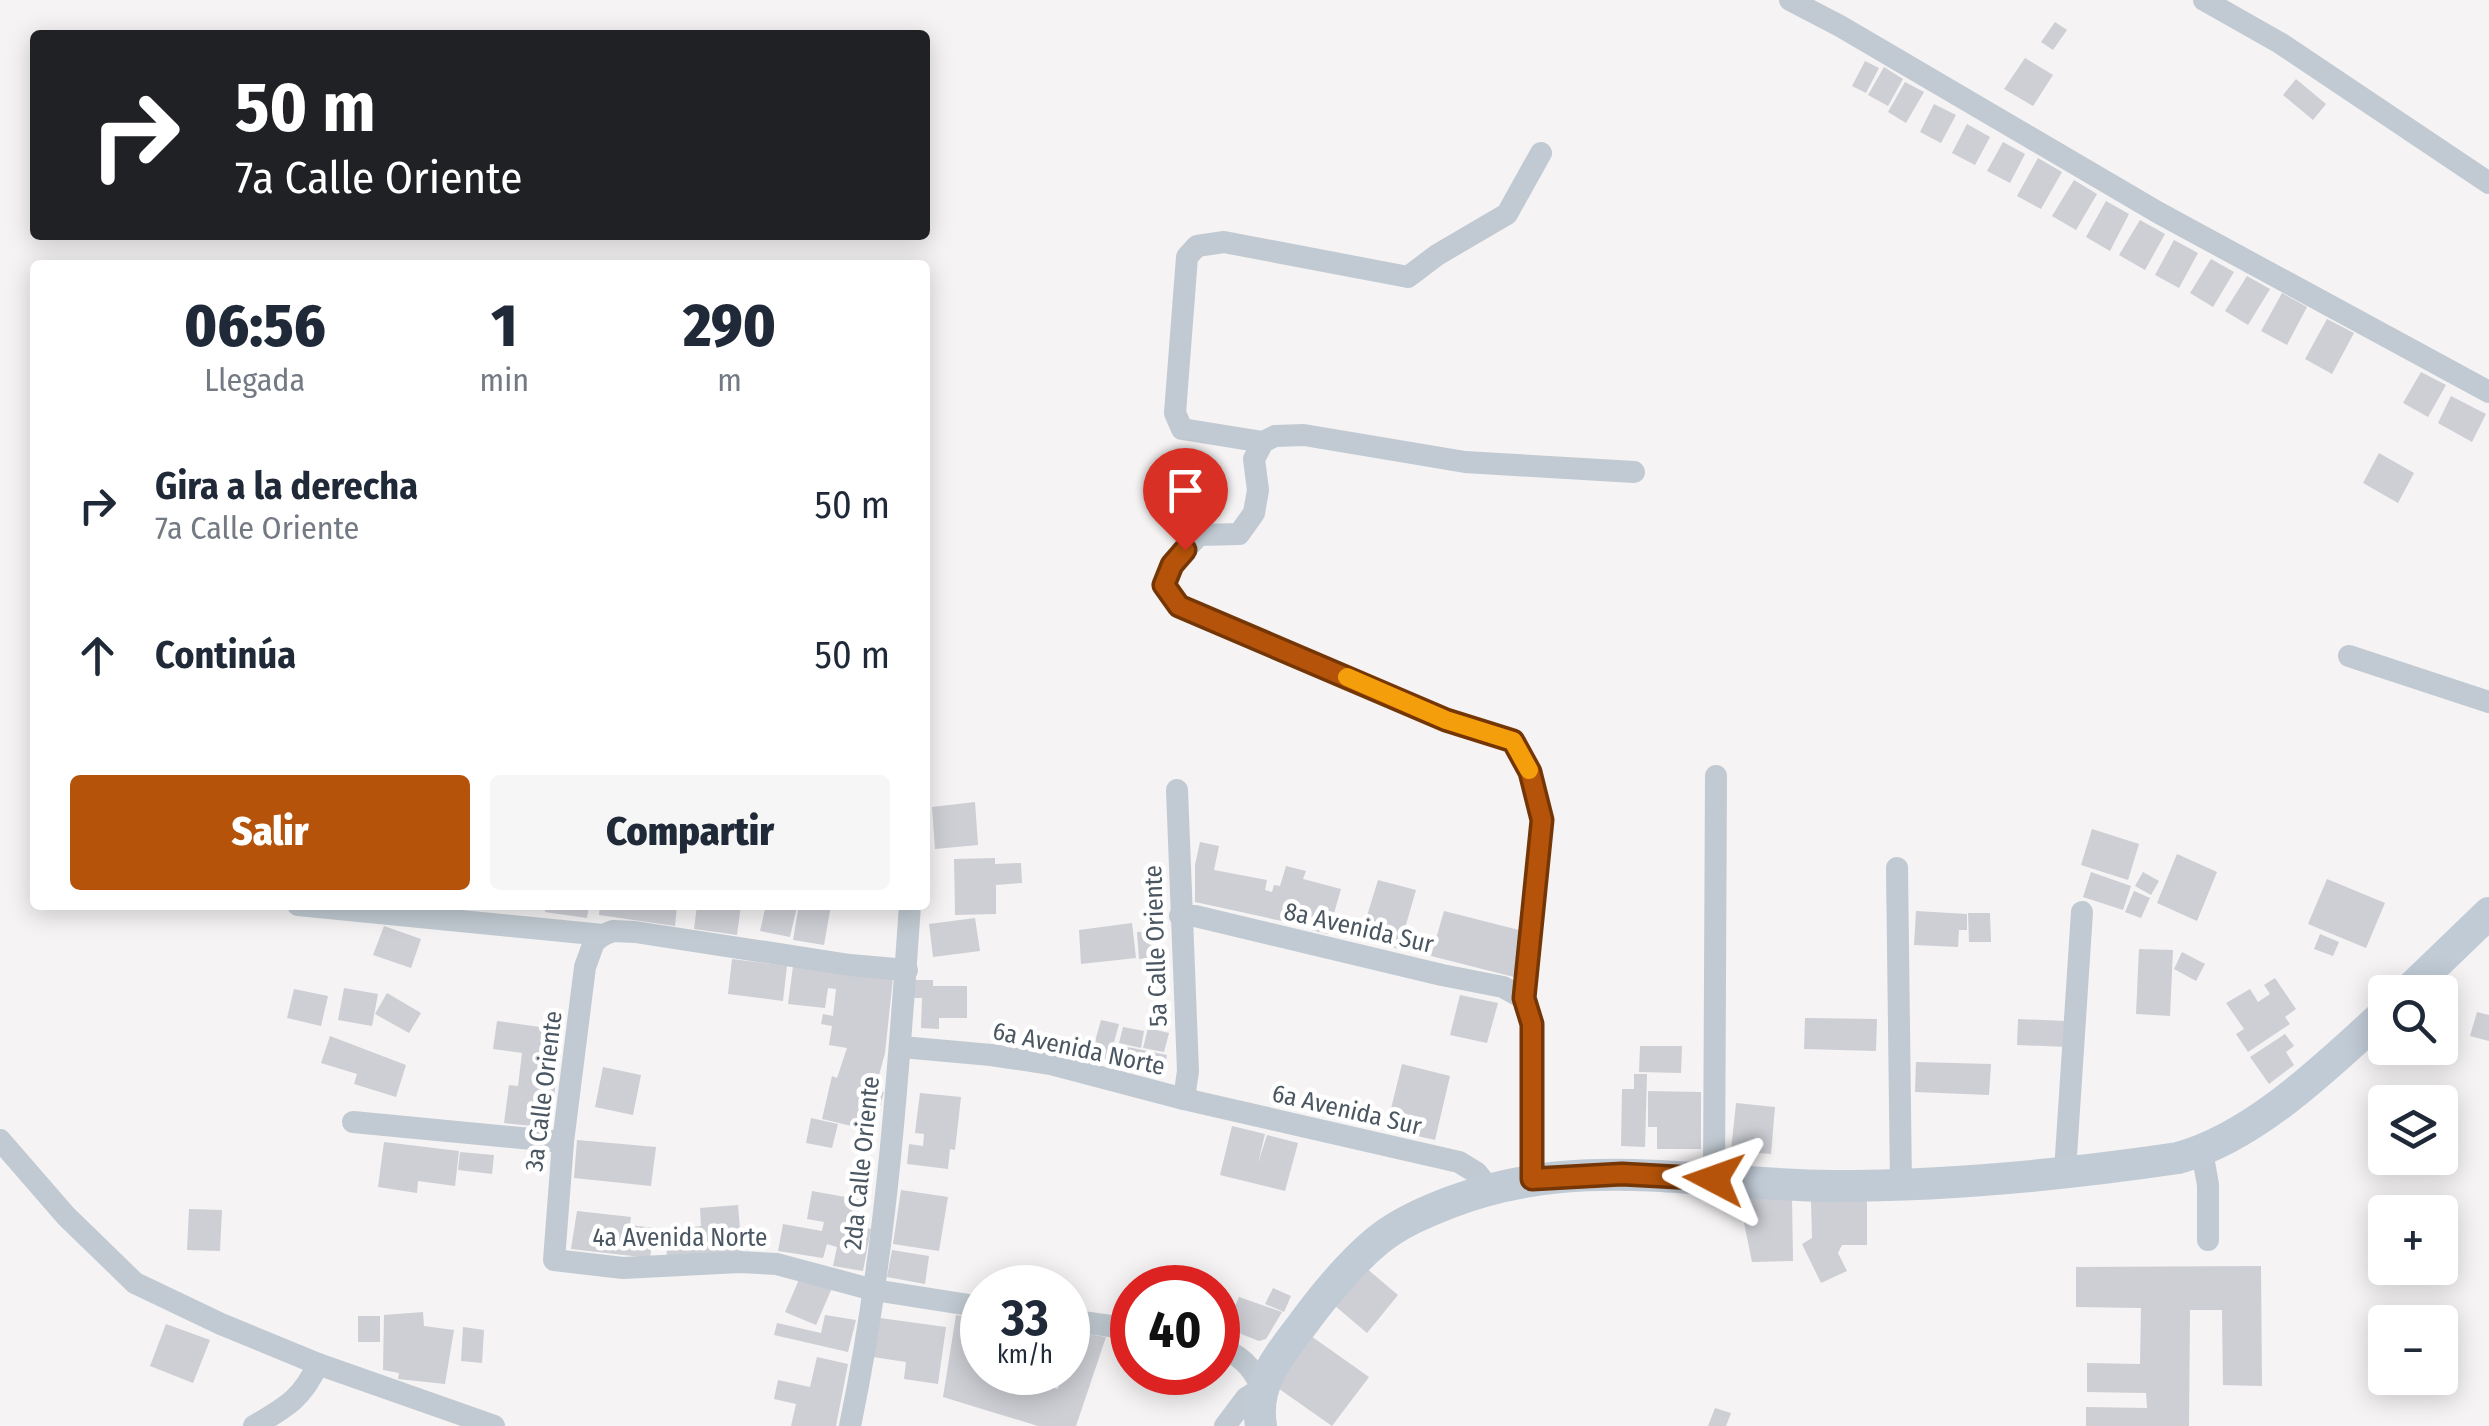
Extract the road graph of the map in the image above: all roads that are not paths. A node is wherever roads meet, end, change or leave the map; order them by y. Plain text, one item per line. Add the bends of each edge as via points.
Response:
1 (1790, 0) edge
2 (2204, 0) edge
3 (1541, 154) dead end
4 (2489, 183) edge
5 (2489, 392) edge
6 (1264, 442) junction
7 (1634, 472) dead end
8 (2349, 656) dead end
9 (2489, 702) edge
10 (1716, 776) dead end
11 (1176, 790) dead end
12 (1897, 868) dead end
13 (349, 910) edge
14 (910, 910) edge
15 (2082, 912) dead end
16 (2489, 913) edge
17 (1180, 916) junction
18 (603, 935) junction
19 (906, 970) junction
20 (2425, 975) edge
21 (1524, 998) junction
22 (2368, 1028) edge
23 (902, 1047) junction
24 (1184, 1099) junction
25 (353, 1122) dead end
26 (0, 1140) edge
27 (563, 1142) junction
28 (2202, 1152) junction
29 (2065, 1171) junction
30 (1532, 1179) junction
31 (1714, 1179) junction
32 (1901, 1186) junction
33 (1488, 1188) junction
34 (2208, 1240) dead end
35 (554, 1260) joint
36 (874, 1290) junction
37 (960, 1304) edge
38 (1240, 1356) edge
39 (318, 1364) junction
40 (1262, 1388) junction
41 (254, 1426) edge
42 (494, 1426) edge
43 (850, 1426) edge
44 (1225, 1426) edge
45 (1261, 1426) edge

1 - 5 street
2 - 4 street
3 - 6 street via 1506,214 1408,277 1224,242 1198,246 1187,257 1174,413 1182,430
6 - 7 street via 1304,435 1465,462
6 - 21 street via 1254,459 1254,512 1240,534 1199,534 1164,585 1179,606 1446,720 1513,741 1530,772 1542,820
8 - 9 street
10 - 31 street
11 - 17 street, 5a Calle Oriente
12 - 32 street
13 - 18 street
14 - 19 street, 2da Calle Oriente
15 - 29 street
16 - 20 street
17 - 21 street, 8a Avenida Sur via 1502,987
17 - 24 street, 5a Calle Oriente
18 - 19 street via 635,932
18 - 27 street, 3a Calle Oriente via 586,967
19 - 23 street, 2da Calle Oriente
21 - 30 street via 1532,1024
22 - 28 street via 2302,1085
23 - 24 street, 6a Avenida Norte via 1050,1064
23 - 36 street, 2da Calle Oriente
24 - 33 street, 6a Avenida Sur via 1459,1162
25 - 27 street
26 - 39 street via 135,1283
27 - 35 street, 3a Calle Oriente
28 - 29 street
28 - 34 street
29 - 32 street
30 - 31 street
30 - 33 street
31 - 32 street
33 - 40 street via 1403,1222 1379,1239 1313,1310
35 - 36 street, 4a Avenida Norte via 623,1268 778,1264
36 - 37 street, 4a Avenida Norte
36 - 43 street, 2da Calle Oriente
38 - 40 street
39 - 41 street via 303,1393
39 - 42 street
40 - 44 street
40 - 45 street

